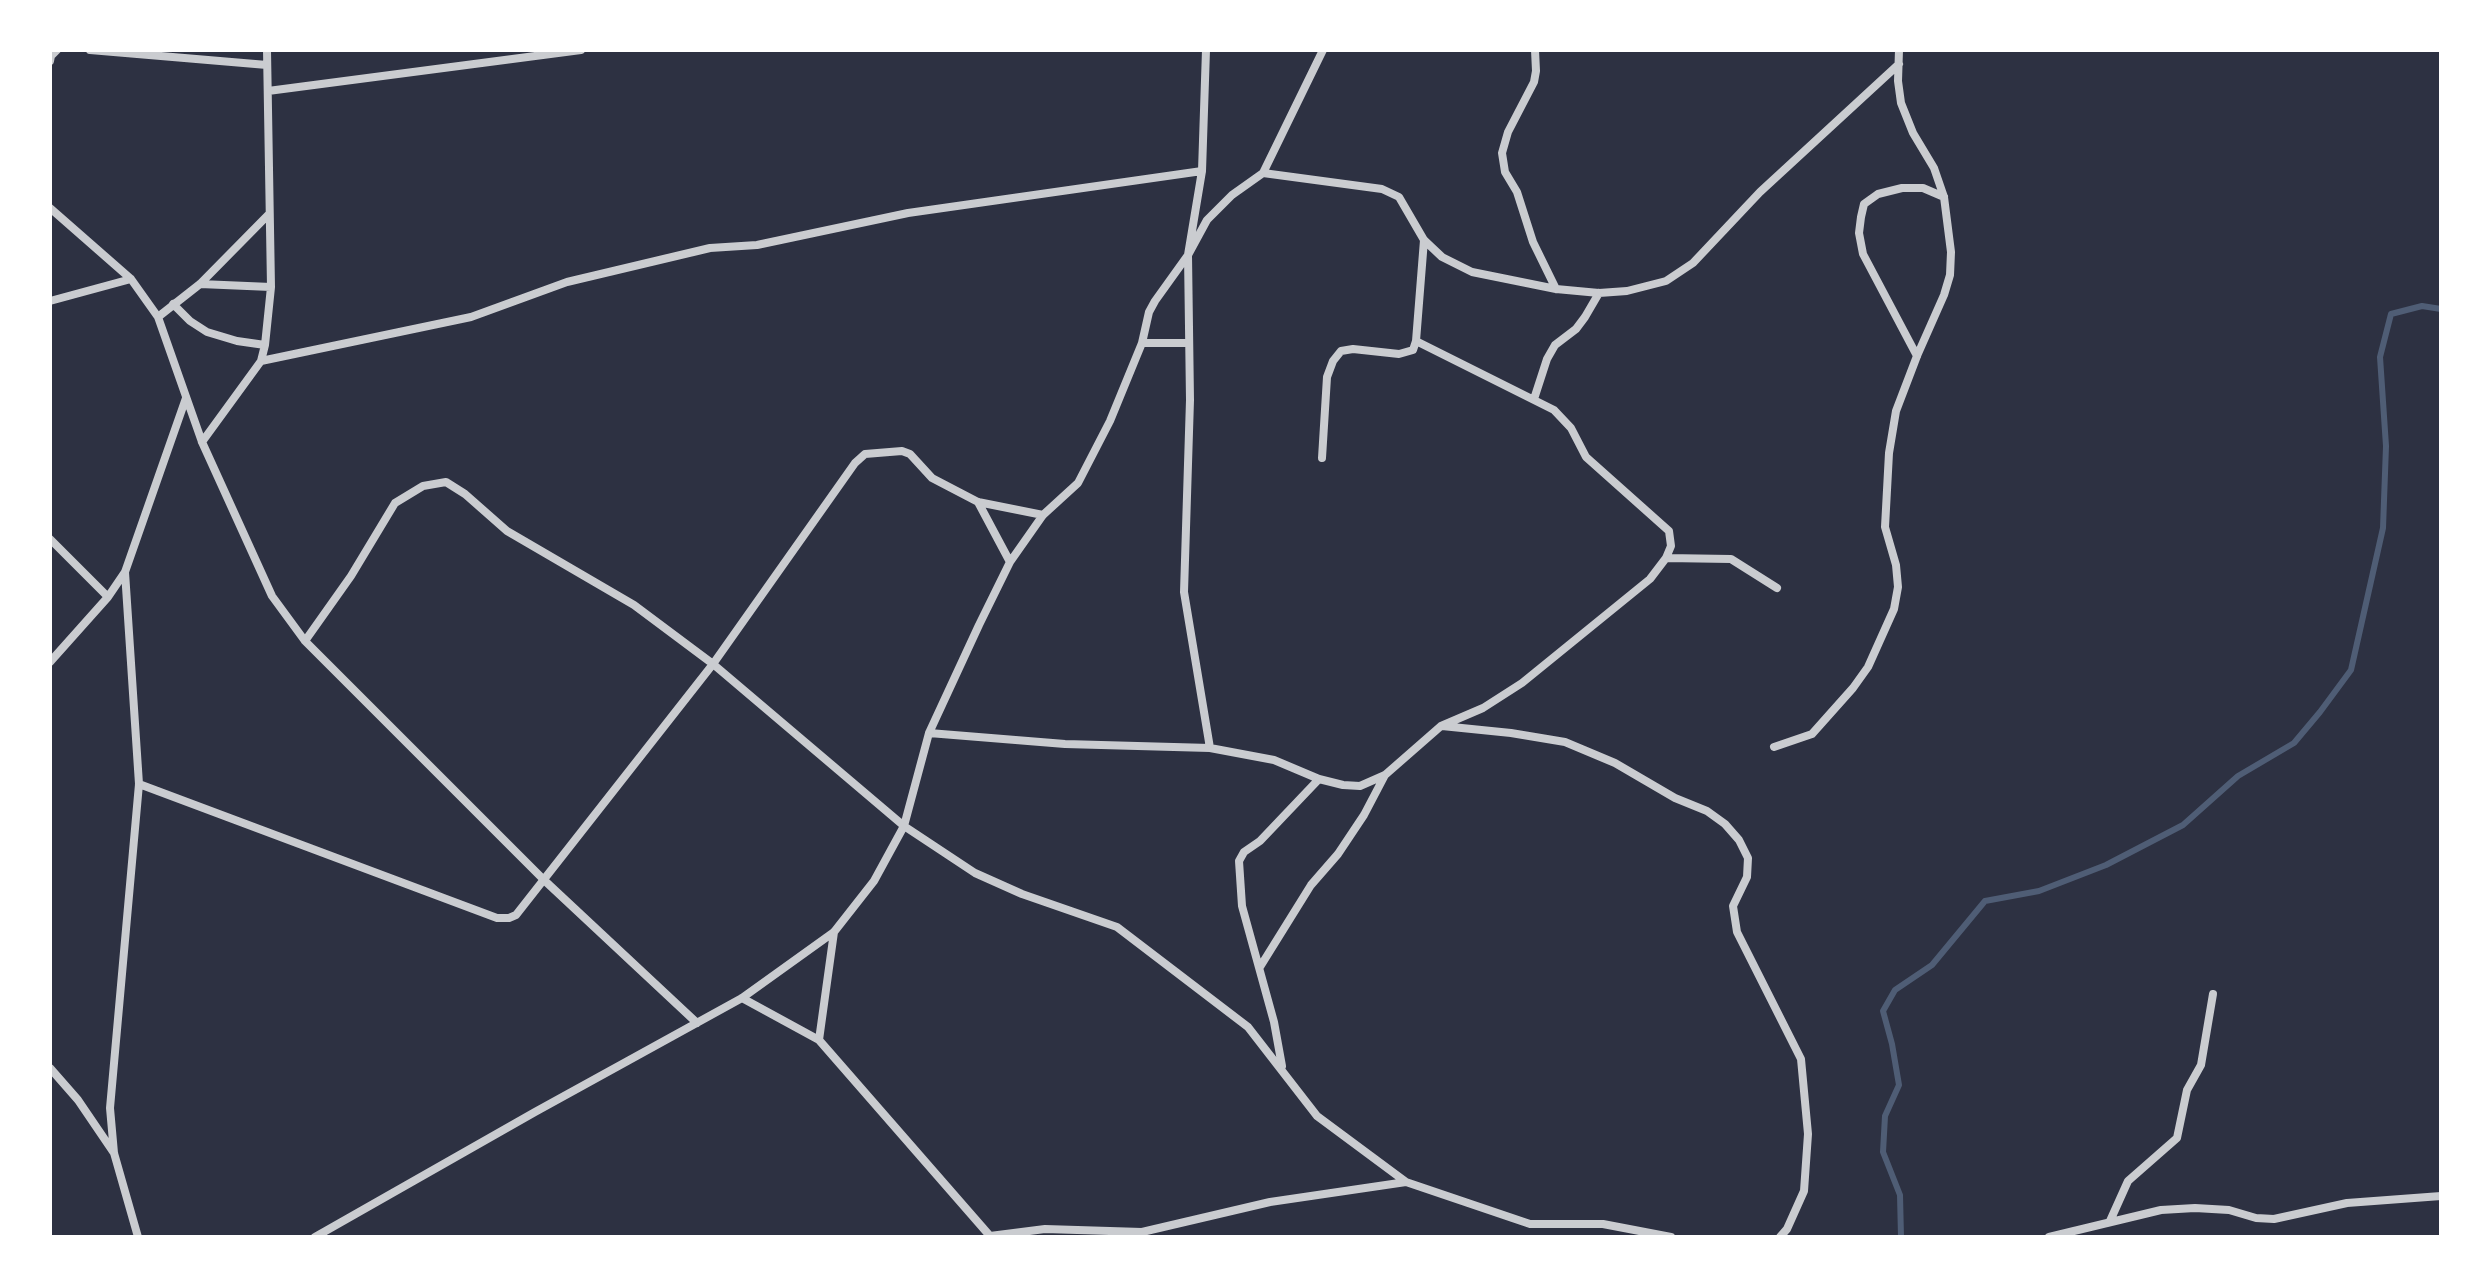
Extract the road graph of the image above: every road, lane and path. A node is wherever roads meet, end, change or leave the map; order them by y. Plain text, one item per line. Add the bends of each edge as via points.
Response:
1 (57, 50) edge
2 (90, 50) edge
3 (267, 50) edge
4 (581, 50) edge
5 (1206, 50) edge
6 (1323, 50) edge
7 (1535, 50) edge
8 (1899, 50) edge
9 (50, 61) edge
10 (1899, 64) junction
11 (267, 65) junction
12 (268, 91) junction
13 (1202, 171) junction
14 (1263, 173) junction
15 (1944, 197) junction
16 (50, 208) edge
17 (269, 214) junction
18 (1424, 240) junction
19 (1188, 255) junction
20 (131, 279) junction
21 (200, 284) junction
22 (271, 287) junction
23 (1556, 289) junction
24 (1599, 293) junction
25 (50, 301) edge
26 (173, 304) junction
27 (158, 317) junction
28 (1416, 341) junction
29 (1142, 343) junction
30 (1189, 343) junction
31 (265, 345) junction
32 (1917, 356) junction
33 (261, 361) junction
34 (186, 397) junction
35 (1534, 399) junction
36 (202, 442) junction
37 (1322, 458) dead end
38 (978, 502) junction
39 (1043, 515) junction
40 (50, 539) edge
41 (1666, 558) junction
42 (1010, 562) junction
43 (125, 572) junction
44 (1777, 588) dead end
45 (108, 597) junction
46 (305, 641) junction
47 (50, 662) edge
48 (713, 664) junction
49 (1441, 726) junction
50 (929, 733) junction
51 (1774, 747) dead end
52 (1210, 748) junction
53 (1385, 775) junction
54 (1319, 779) junction
55 (139, 784) junction
56 (904, 826) junction
57 (544, 880) junction
58 (834, 932) junction
59 (1260, 967) junction
60 (2213, 994) dead end
61 (742, 998) junction
62 (697, 1023) junction
63 (819, 1040) junction
64 (50, 1068) edge
65 (1283, 1071) junction
66 (114, 1153) junction
67 (1406, 1182) junction
68 (2441, 1196) edge
69 (2110, 1221) junction
70 (318, 1236) edge
71 (990, 1236) edge
72 (138, 1237) edge
73 (1671, 1237) edge
74 (1780, 1237) edge
75 (2049, 1237) edge

1 - 9 street
2 - 11 street
3 - 11 street
4 - 12 street
5 - 13 street
6 - 14 street
7 - 23 street via 1534,82 1502,153 1505,172
8 - 10 street
10 - 15 street via 1901,103
10 - 24 street via 1760,192 1693,263 1666,281
11 - 12 street
12 - 17 street
13 - 19 street
13 - 33 street via 908,213 757,245 710,248 567,282 471,317
14 - 18 street via 1393,192
14 - 19 street via 1207,220
15 - 32 street via 1950,275
15 - 32 street via 1923,188 1902,188 1878,194 1864,204 1861,217 1863,254
16 - 20 street
17 - 21 street
17 - 22 street
18 - 23 street via 1442,257 1472,272
18 - 28 street
19 - 29 street via 1149,312
19 - 30 street
20 - 25 street
20 - 27 street
21 - 22 street
21 - 26 street
22 - 31 street
23 - 24 street
24 - 35 street via 1576,329 1555,345
26 - 27 street
26 - 31 street via 207,332
27 - 34 street
28 - 35 street
28 - 37 street via 1406,353 1341,351 1327,377
29 - 30 street
29 - 39 street via 1078,483
30 - 52 street via 1184,592
31 - 33 street
32 - 51 street via 1896,411 1887,477 1885,527 1898,587 1894,609 1868,667 1824,722 1812,734
33 - 36 street
34 - 36 street
34 - 43 street
35 - 41 street via 1554,410 1586,457 1669,531
36 - 46 street via 272,596
38 - 39 street
38 - 42 street
38 - 48 street via 932,478 910,454 865,454
39 - 42 street
40 - 45 street
41 - 44 street via 1731,559
41 - 49 street via 1650,579 1522,683
42 - 50 street
43 - 45 street
43 - 55 street
45 - 47 street
46 - 48 street via 395,503 423,486 446,482 507,531 634,605
46 - 57 street
48 - 56 street
48 - 57 street
49 - 53 street
49 - 74 street via 1565,742 1707,811 1739,840 1748,858 1747,877 1733,906 1737,932 1801,1059 1808,1134 1804,1191
50 - 52 street
50 - 56 street
52 - 54 street via 1274,760
53 - 54 street via 1360,786
53 - 59 street via 1364,815 1311,885
54 - 59 street via 1239,861 1242,906
55 - 57 street via 497,918 516,915
55 - 66 street via 110,1108
56 - 58 street via 874,881
56 - 65 street via 975,873 1117,927 1248,1027
57 - 62 street
58 - 61 street
58 - 63 street
59 - 65 street
60 - 69 street via 2201,1065 2187,1090 2177,1138 2128,1181
61 - 62 street
61 - 63 street
62 - 70 street
63 - 71 street
64 - 66 street
65 - 67 street via 1317,1116
66 - 72 street
67 - 71 street via 1270,1202 1142,1232 1045,1229
67 - 73 street via 1530,1224 1603,1224
68 - 69 street via 2347,1203 2274,1219 2195,1208
69 - 75 street

